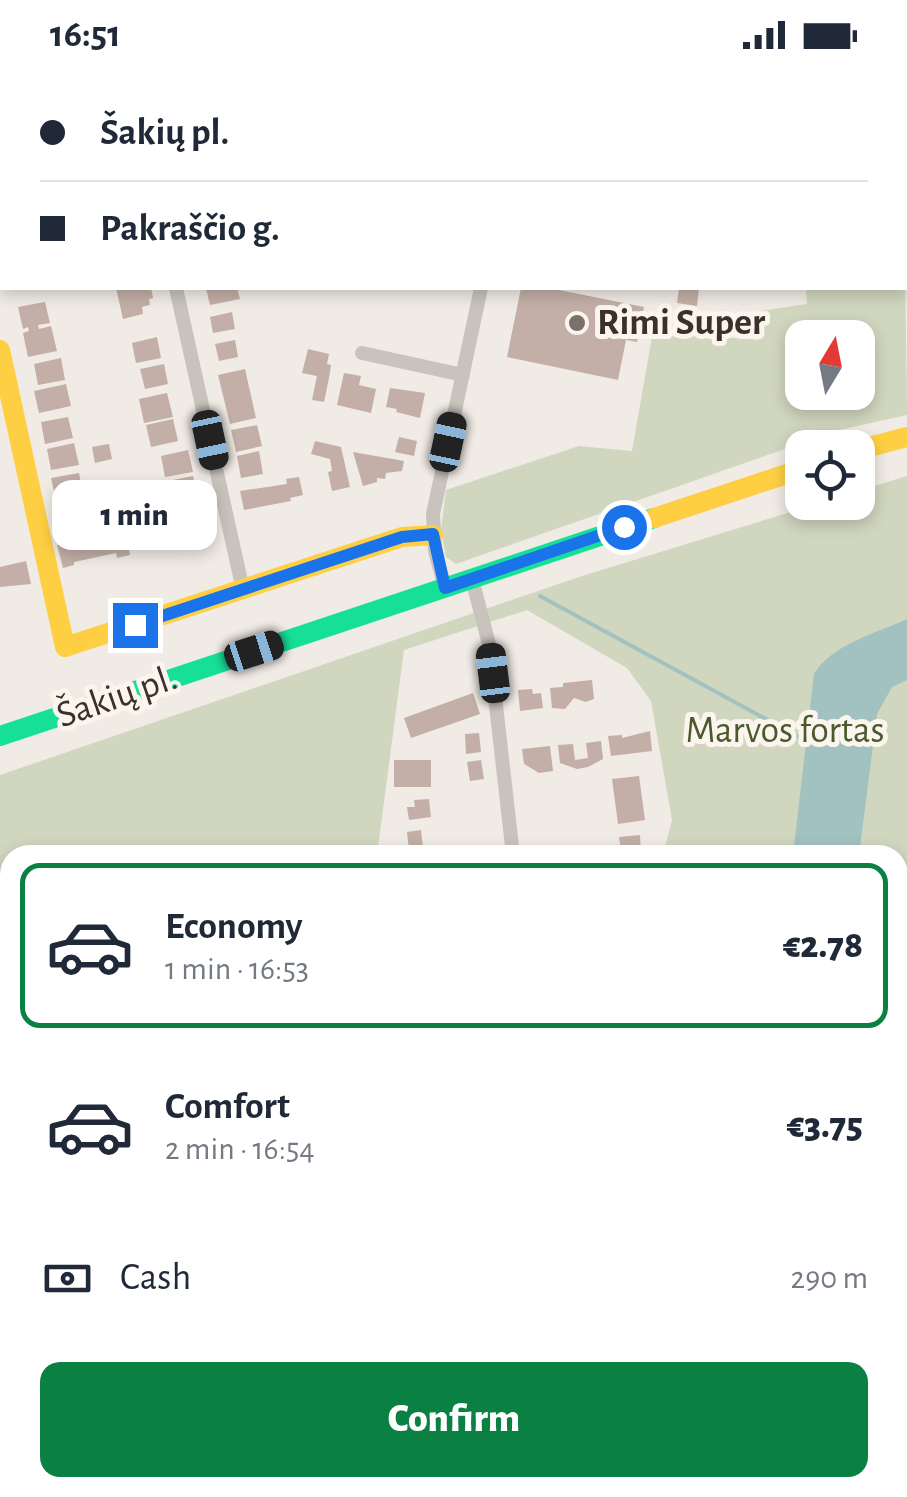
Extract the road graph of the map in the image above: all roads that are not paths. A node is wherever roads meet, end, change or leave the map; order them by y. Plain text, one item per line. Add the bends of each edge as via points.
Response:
1 (176, 290) edge
2 (482, 290) edge
3 (0, 350) edge
4 (362, 353) dead end
5 (462, 375) junction
6 (907, 437) edge
7 (875, 445) edge
8 (785, 475) edge
9 (433, 534) junction
10 (472, 579) junction
11 (445, 588) junction
12 (242, 590) junction
13 (0, 736) edge
14 (513, 845) edge

1 - 12 street
2 - 5 street
3 - 12 main road via 65,647
4 - 5 street
5 - 9 street
6 - 7 main road
8 - 10 main road, Šakių pl.
9 - 11 street
9 - 12 main road via 402,537
10 - 11 main road, Šakių pl.
10 - 14 street via 489,644
11 - 13 main road, Šakių pl.

